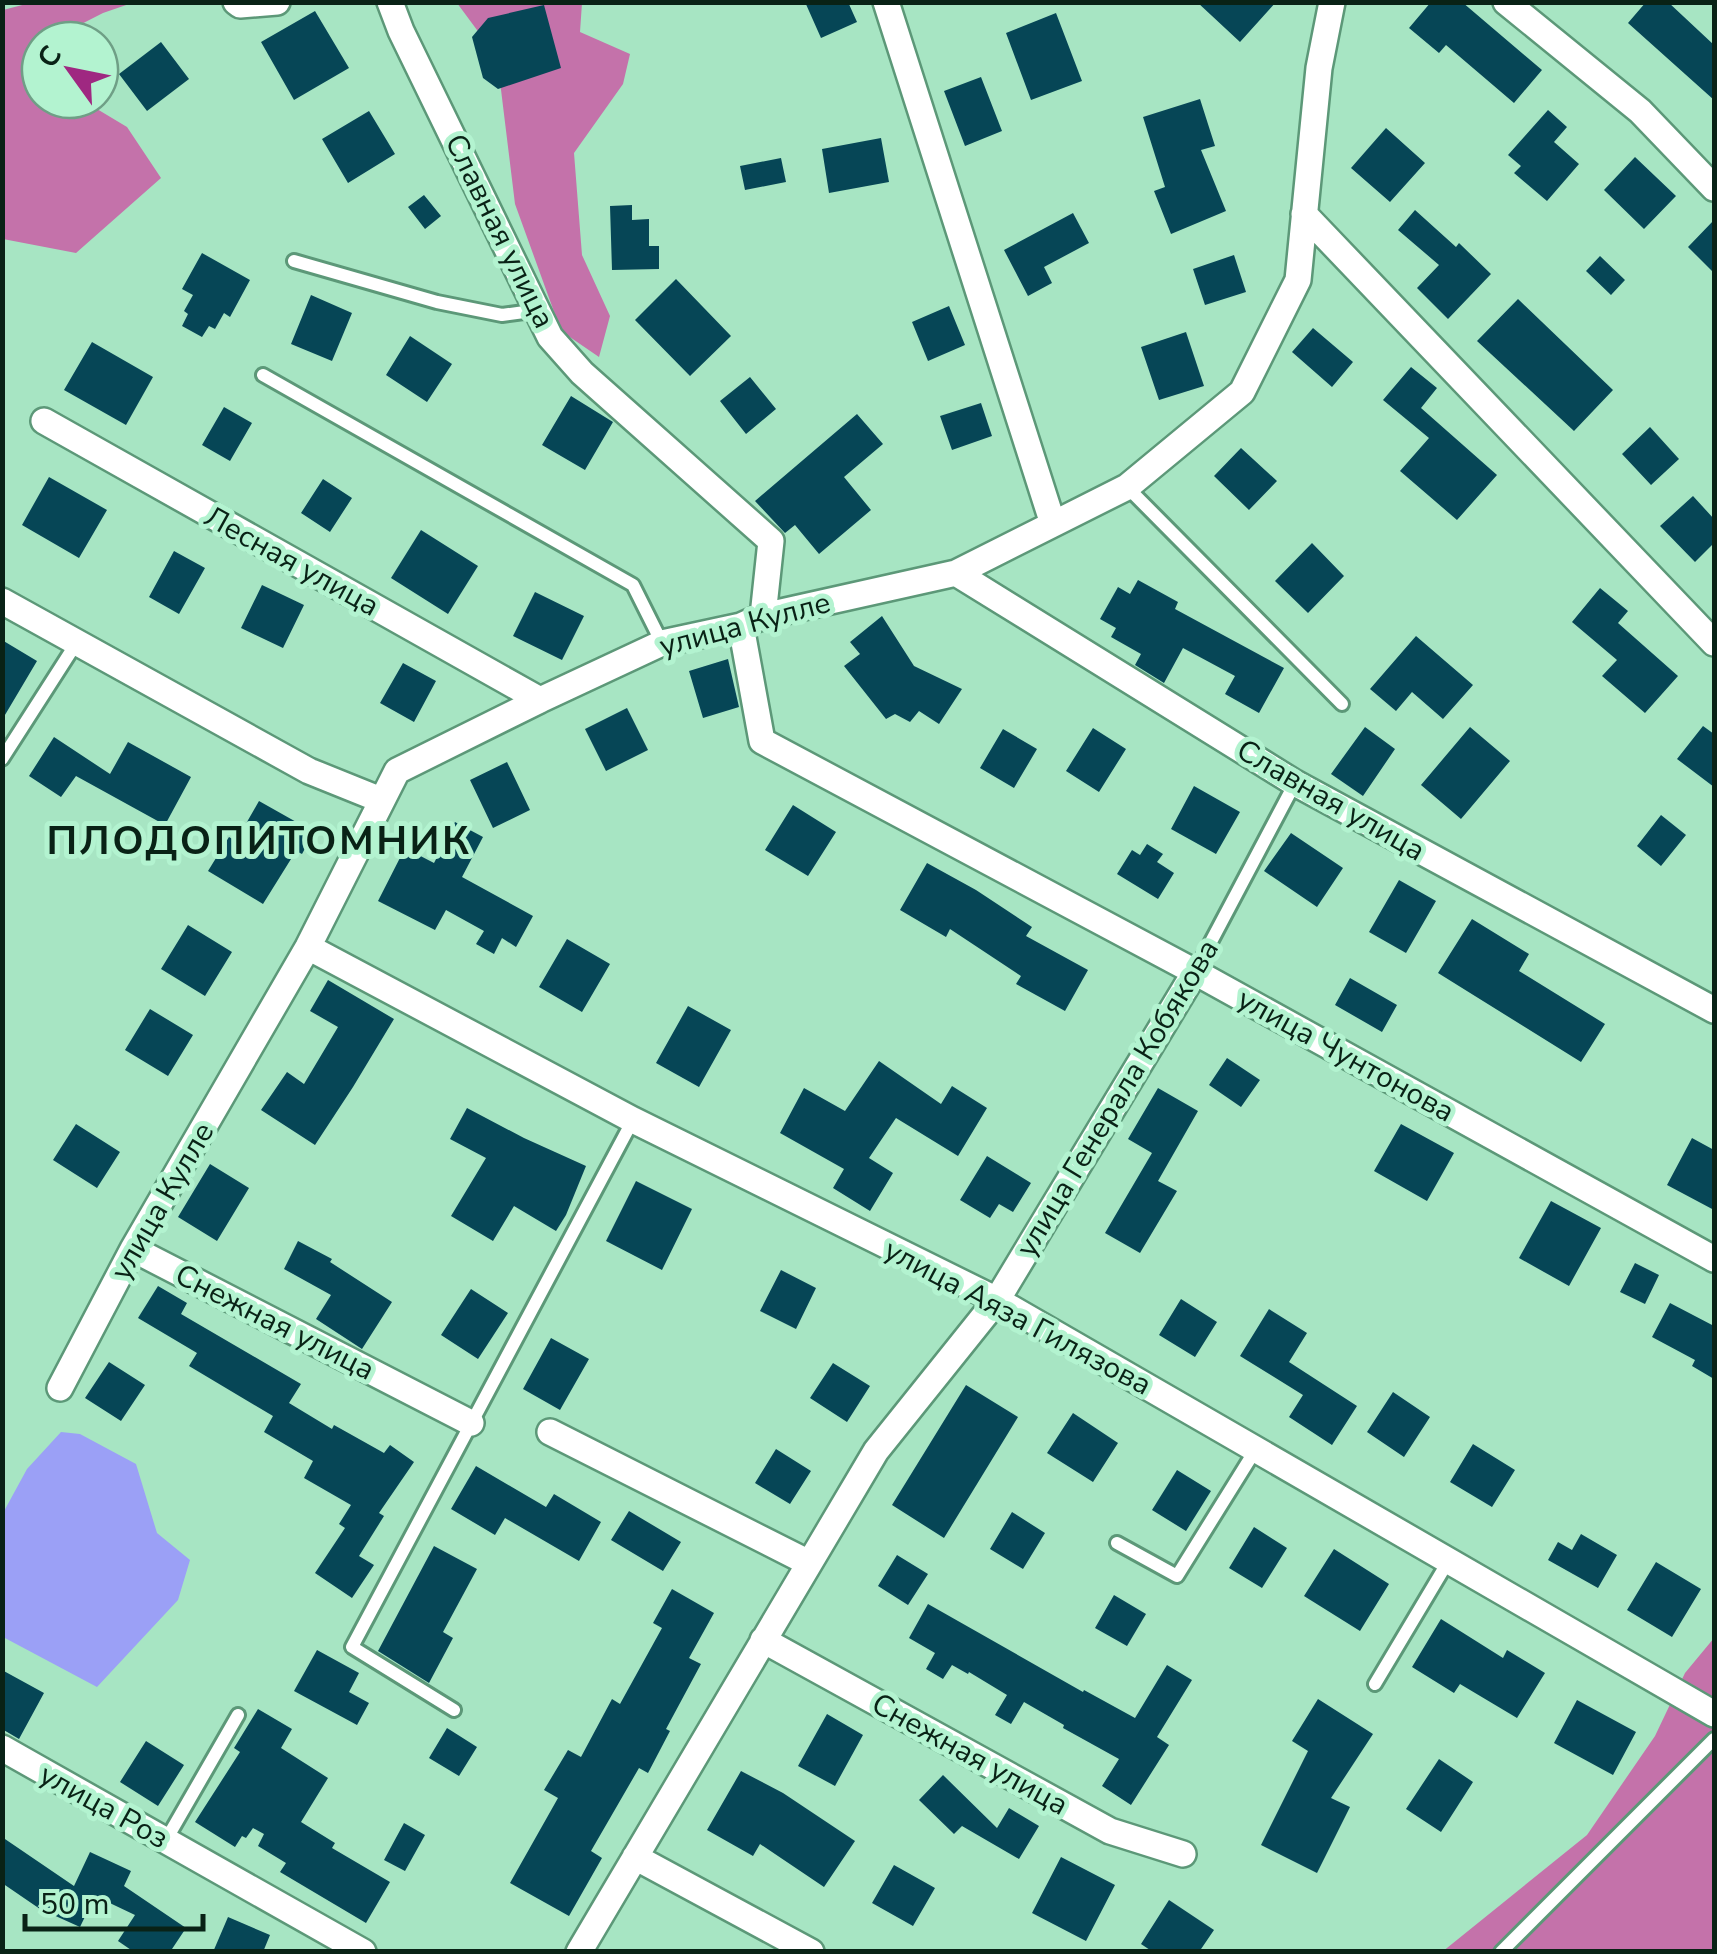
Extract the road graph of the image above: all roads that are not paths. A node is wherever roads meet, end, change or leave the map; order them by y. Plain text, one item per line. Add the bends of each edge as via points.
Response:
1 (236, 2) edge
2 (277, 2) edge
3 (390, 2) edge
4 (886, 2) edge
5 (1332, 2) edge
6 (1506, 2) edge
7 (1714, 188) edge
8 (1304, 214) junction
9 (294, 261) dead end
10 (539, 310) junction
11 (263, 375) dead end
12 (44, 421) dead end
13 (1128, 486) junction
14 (1053, 524) junction
15 (956, 573) junction
16 (2, 601) edge
17 (752, 621) junction
18 (77, 642) junction
19 (662, 643) junction
20 (1714, 643) edge
21 (540, 700) junction
22 (1342, 704) dead end
23 (2, 759) edge
24 (1295, 783) junction
25 (380, 800) junction
26 (308, 947) junction
27 (1195, 972) junction
28 (1714, 1010) edge
29 (633, 1120) junction
30 (133, 1249) junction
31 (1714, 1258) edge
32 (997, 1300) junction
33 (60, 1388) dead end
34 (471, 1423) junction
35 (550, 1432) dead end
36 (1256, 1449) junction
37 (1117, 1543) dead end
38 (1449, 1560) junction
39 (809, 1563) junction
40 (764, 1640) junction
41 (1376, 1684) dead end
42 (454, 1710) dead end
43 (1714, 1714) edge
44 (238, 1715) dead end
45 (1714, 1739) edge
46 (2, 1748) edge
47 (166, 1840) junction
48 (1183, 1854) dead end
49 (635, 1858) junction
50 (363, 1952) edge
51 (579, 1952) edge
52 (811, 1952) edge
53 (1501, 1952) edge

1 - 2 street
3 - 10 street, Славная улица
4 - 14 street
5 - 8 street, улица Кулле via 1318,68
6 - 7 street via 1640,111
8 - 13 street, улица Кулле via 1298,280 1242,392
8 - 20 street
9 - 10 lane via 436,302 502,314
10 - 17 street, Славная улица via 550,337 582,373 771,541
11 - 19 lane via 633,585
12 - 21 street, Лесная улица
13 - 14 street, улица Кулле
13 - 22 lane
14 - 15 street, улица Кулле
15 - 17 street, улица Кулле
15 - 24 street, Славная улица
16 - 18 street
17 - 19 street, улица Кулле
17 - 27 street, улица Чунтонова via 762,742
18 - 23 lane
18 - 25 street via 310,771
19 - 21 street, улица Кулле
21 - 25 street, улица Кулле via 397,771
24 - 27 lane, улица Генерала Кобякова
24 - 28 street, Славная улица
25 - 26 street, улица Кулле
26 - 29 street, улица Аяза Гилязова
26 - 30 street, улица Кулле
27 - 31 street, улица Чунтонова
27 - 32 street, улица Генерала Кобякова
29 - 32 street, улица Аяза Гилязова
29 - 34 lane
30 - 33 street, улица Кулле
30 - 34 street, Снежная улица
32 - 36 street, улица Аяза Гилязова
32 - 39 street, улица Генерала Кобякова via 876,1451
34 - 42 lane via 352,1647
35 - 39 street
36 - 37 lane via 1176,1576
36 - 38 street, улица Аяза Гилязова
38 - 41 lane
38 - 43 street, улица Аяза Гилязова
39 - 40 street, улица Генерала Кобякова
40 - 48 street, Снежная улица via 1110,1831
40 - 49 street, улица Генерала Кобякова
44 - 47 lane
45 - 53 lane
46 - 47 street, улица Роз
47 - 50 street, улица Роз
49 - 51 street, улица Генерала Кобякова
49 - 52 street

